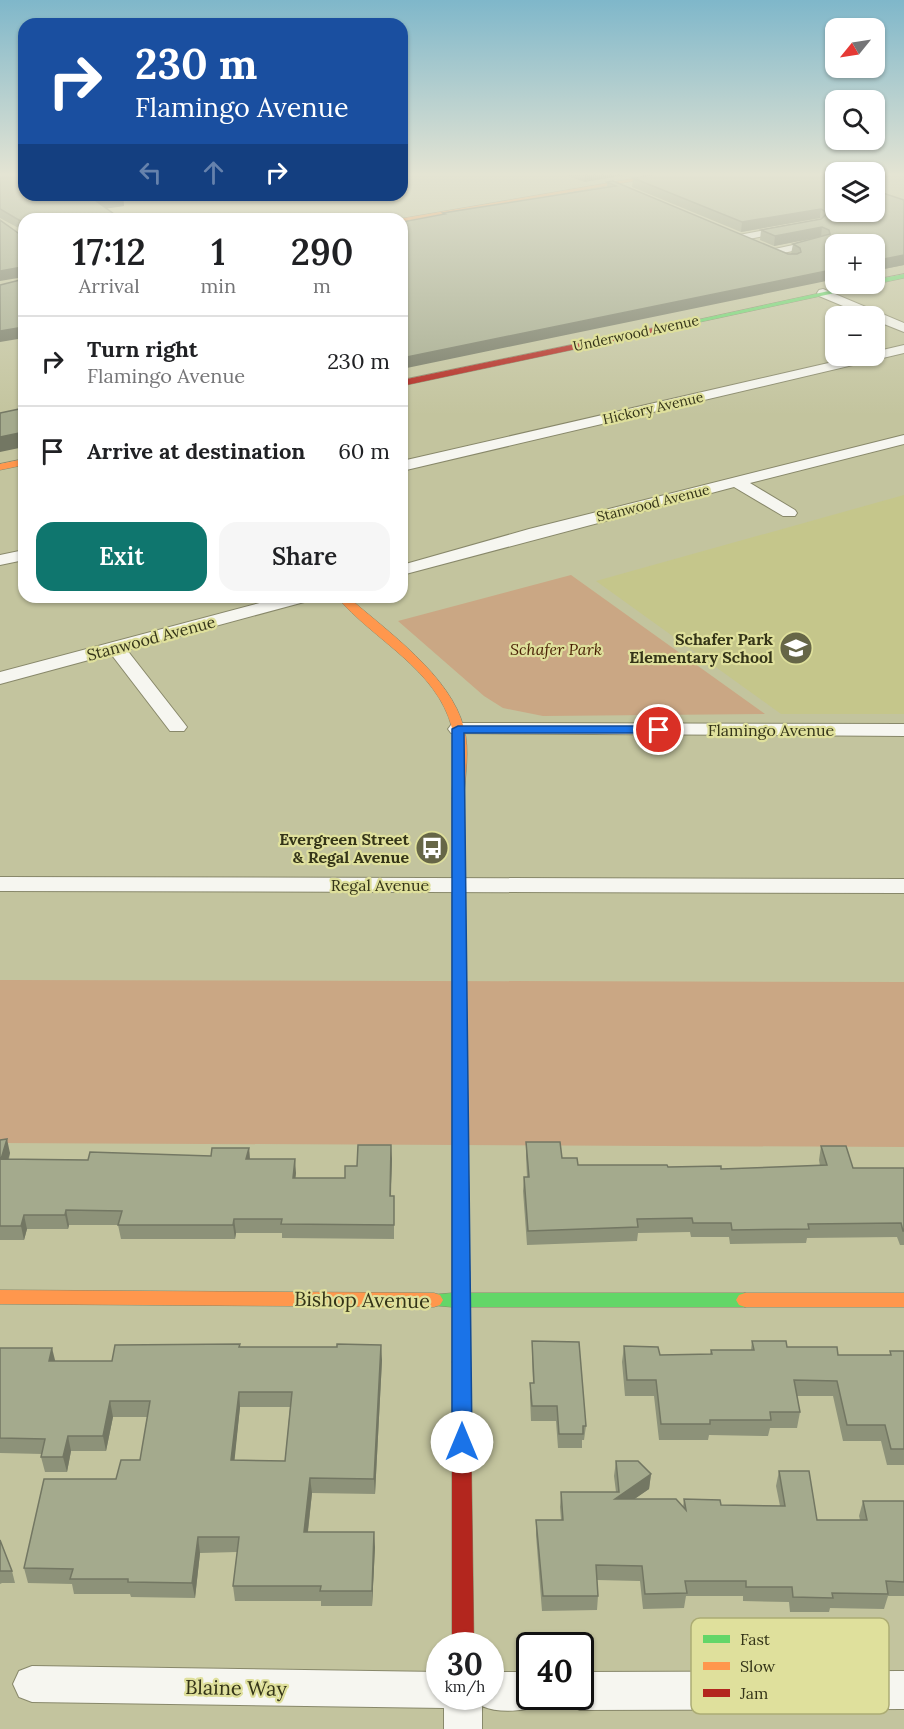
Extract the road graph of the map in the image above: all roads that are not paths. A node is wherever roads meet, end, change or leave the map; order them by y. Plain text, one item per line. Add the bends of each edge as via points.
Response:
1 (778, 254) edge
2 (792, 260) edge
3 (904, 276) edge
4 (885, 280) edge
5 (823, 293) joint
6 (904, 328) edge
7 (904, 349) edge
8 (408, 382) edge
9 (904, 439) edge
10 (18, 463) edge
11 (408, 465) edge
12 (0, 467) edge
13 (735, 481) junction
14 (789, 513) dead end
15 (18, 556) edge
16 (0, 560) edge
17 (408, 568) edge
18 (280, 603) edge
19 (349, 603) edge
20 (115, 647) junction
21 (0, 678) edge
22 (177, 727) dead end
23 (458, 729) junction
24 (904, 730) edge
25 (0, 884) edge
26 (460, 885) junction
27 (904, 886) edge
28 (0, 1297) edge
29 (462, 1300) junction
30 (904, 1300) edge
31 (463, 1632) edge
32 (32, 1684) dead end
33 (889, 1690) edge
34 (904, 1690) edge
35 (426, 1691) edge
36 (594, 1691) edge
37 (691, 1691) edge
38 (463, 1710) edge
39 (463, 1729) edge

1 - 2 street
3 - 4 street
5 - 6 street
5 - 8 street, Underwood Avenue
7 - 11 street, Hickory Avenue
9 - 13 street, Stanwood Avenue
10 - 12 street
13 - 14 street
13 - 17 street, Stanwood Avenue
15 - 16 street
18 - 20 street, Stanwood Avenue
19 - 23 street via 426,674 447,702
20 - 21 street, Stanwood Avenue
20 - 22 street
23 - 24 street, Flamingo Avenue
23 - 26 street
25 - 26 street, Regal Avenue
26 - 27 street, Regal Avenue
26 - 29 street
28 - 29 street, Bishop Avenue
29 - 30 street, Bishop Avenue
29 - 31 street
32 - 35 street, Blaine Way
33 - 34 street
36 - 37 street
38 - 39 street

